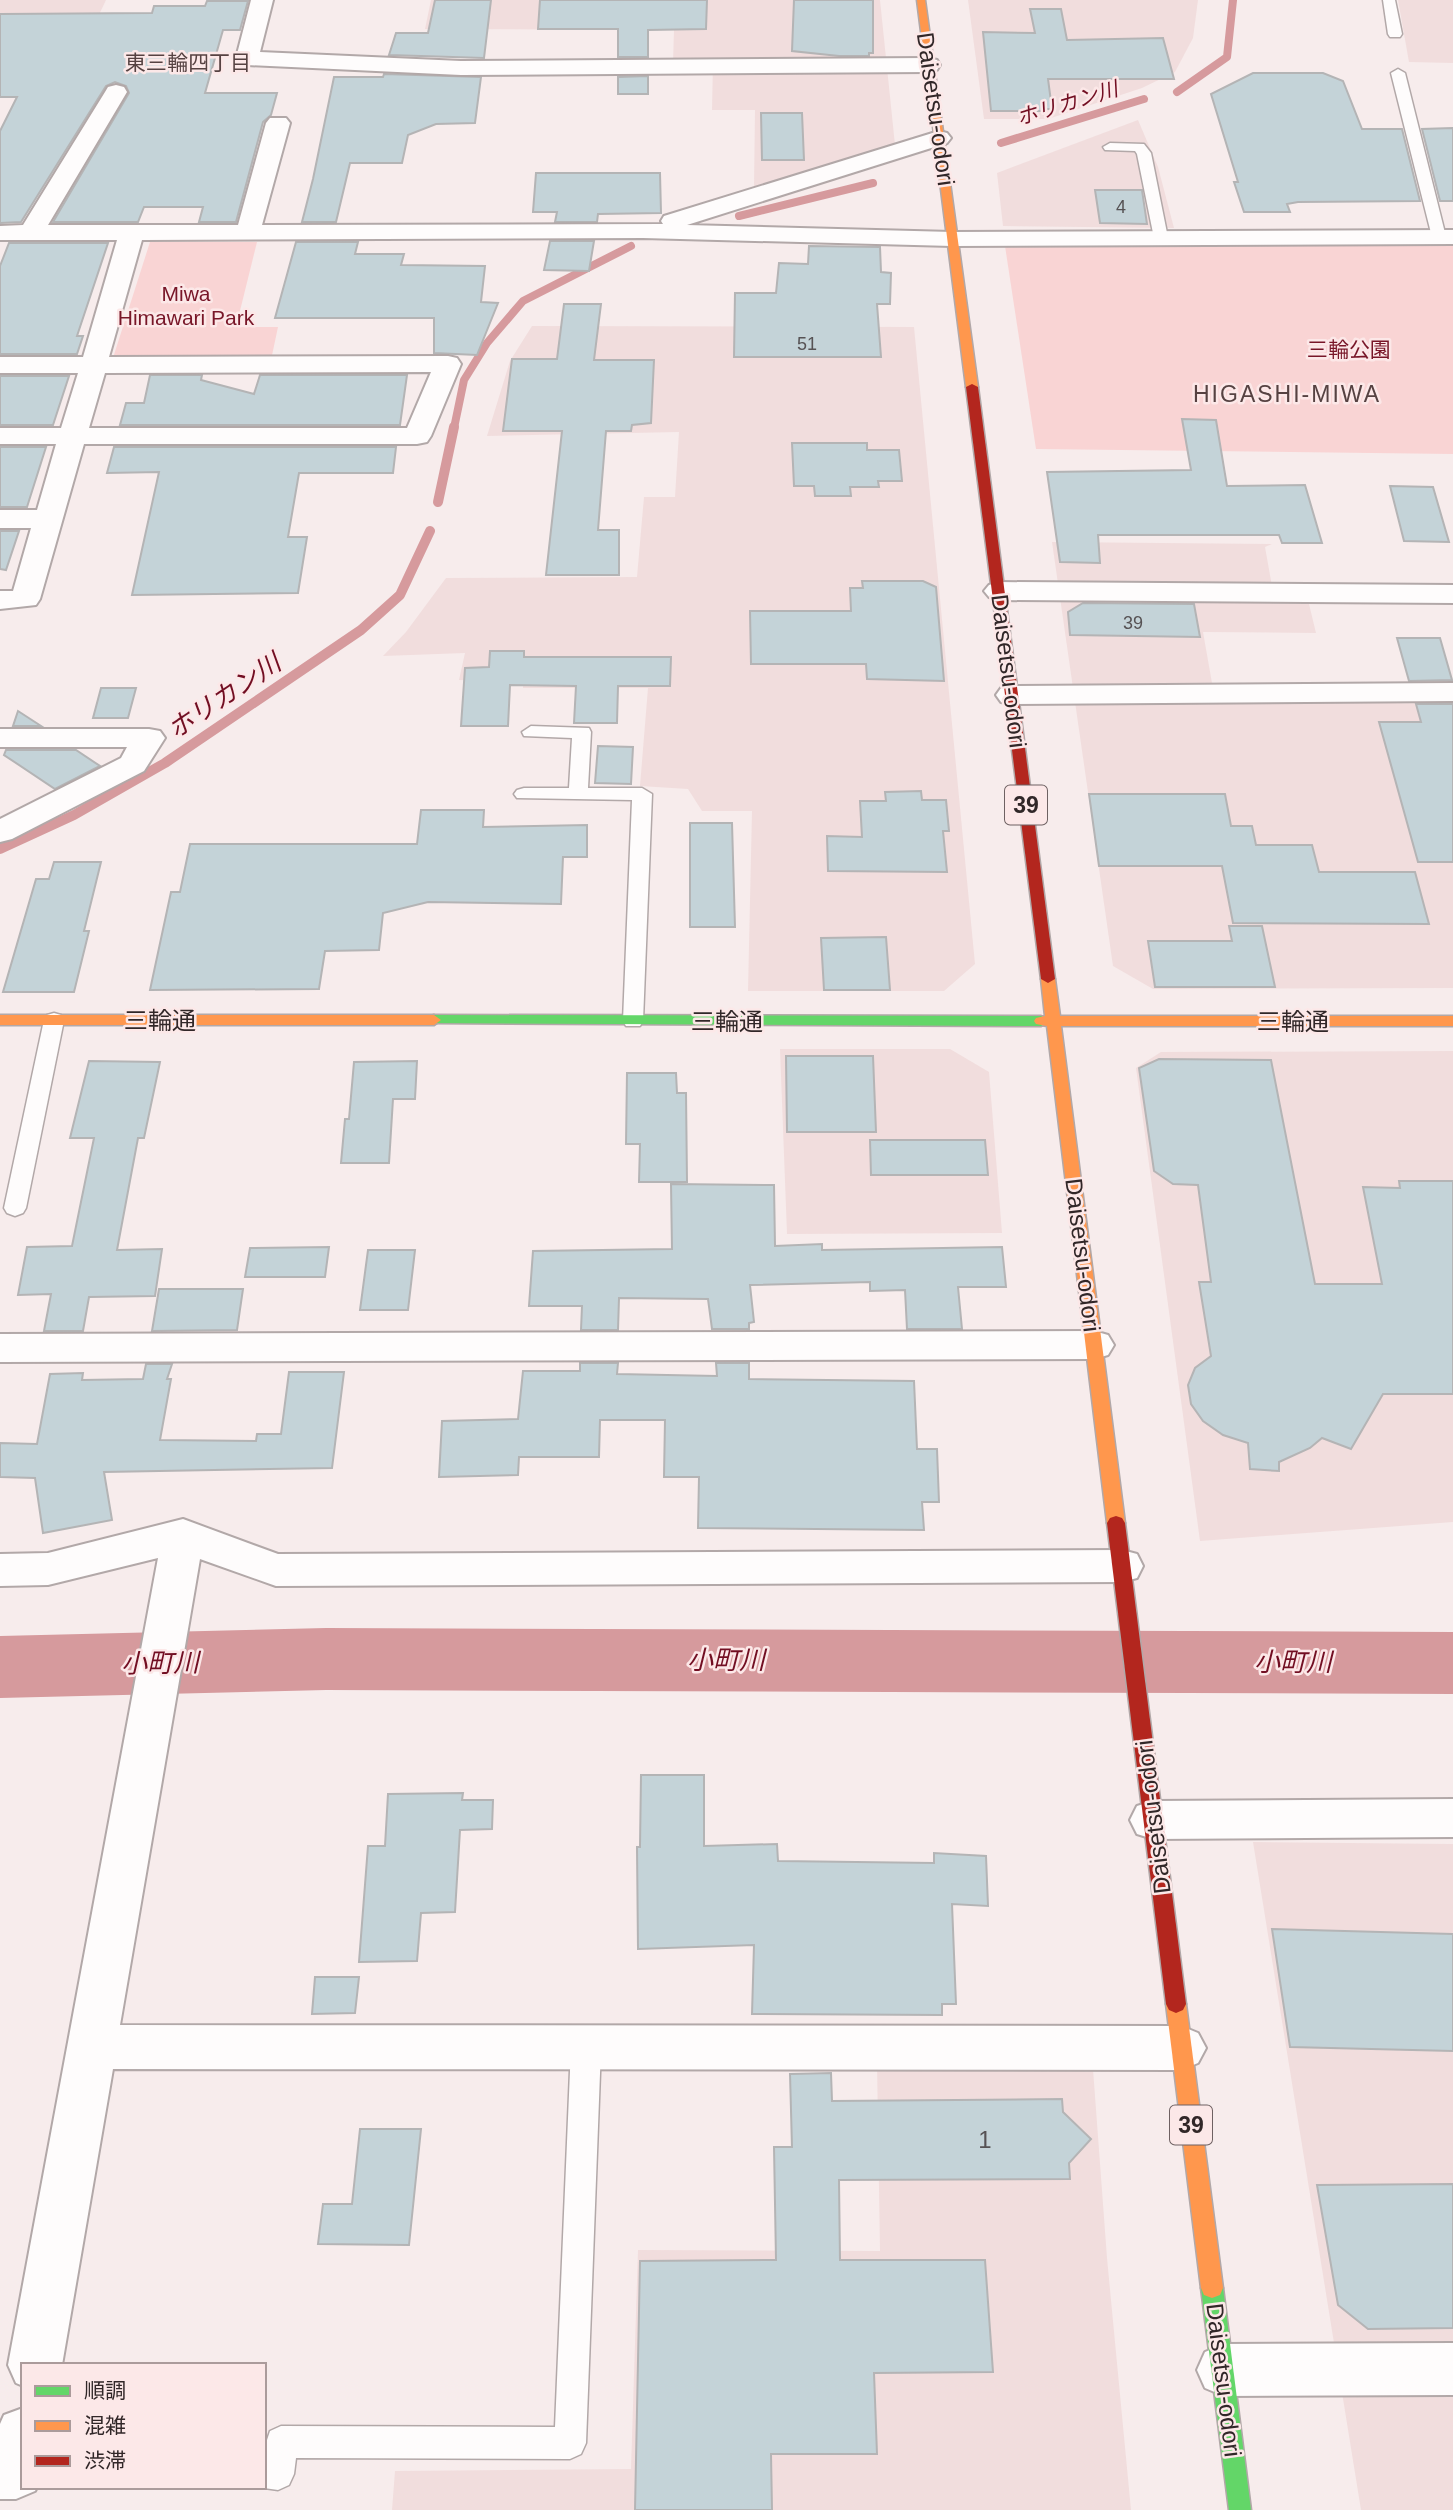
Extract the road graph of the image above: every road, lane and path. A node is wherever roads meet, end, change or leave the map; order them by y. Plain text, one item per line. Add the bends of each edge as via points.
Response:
1 (262, 0) edge
2 (921, 0) edge
3 (1389, 0) edge
4 (1395, 34) dead end
5 (929, 65) junction
6 (1398, 73) dead end
7 (116, 92) dead end
8 (278, 123) dead end
9 (939, 138) junction
10 (1110, 148) dead end
11 (643, 231) junction
12 (248, 232) junction
13 (0, 233) edge
14 (31, 233) junction
15 (132, 233) junction
16 (1446, 237) edge
17 (1161, 238) junction
18 (952, 239) junction
19 (0, 365) edge
20 (93, 365) junction
21 (0, 436) edge
22 (74, 436) junction
23 (0, 519) edge
24 (49, 519) junction
25 (999, 591) junction
26 (1453, 594) edge
27 (0, 600) edge
28 (1453, 692) edge
29 (1012, 695) junction
30 (531, 732) dead end
31 (0, 738) edge
32 (524, 794) dead end
33 (578, 794) junction
34 (0, 832) edge
35 (0, 1020) edge
36 (54, 1020) junction
37 (632, 1021) junction
38 (1453, 1021) edge
39 (1054, 1022) junction
40 (15, 1208) dead end
41 (1094, 1345) junction
42 (0, 1348) edge
43 (183, 1535) junction
44 (1122, 1566) junction
45 (0, 1570) edge
46 (1453, 1818) edge
47 (1153, 1820) junction
48 (91, 2047) junction
49 (586, 2048) junction
50 (1181, 2048) junction
51 (35, 2363) edge
52 (1453, 2369) edge
53 (1224, 2370) junction
54 (266, 2473) edge
55 (1240, 2510) edge

1 - 5 street via 247,58 461,68
2 - 5 main road, Daisetsu-odori / 39
3 - 4 lane
5 - 9 main road, Daisetsu-odori / 39
6 - 16 lane
7 - 14 street
8 - 12 street
9 - 11 street
9 - 18 main road, Daisetsu-odori / 39
10 - 17 lane via 1139,147 1144,153
11 - 12 street
11 - 18 street
12 - 15 street
13 - 14 street
14 - 15 street
15 - 20 street
16 - 17 street
17 - 18 street
18 - 25 main road, Daisetsu-odori / 39
19 - 20 street
20 - 22 street
20 - 22 street via 448,364 417,436
21 - 22 street
22 - 24 street
23 - 24 street
24 - 27 street via 25,600
25 - 26 street
25 - 29 main road, Daisetsu-odori / 39
28 - 29 street
29 - 39 main road, Daisetsu-odori / 39
30 - 33 lane via 582,732
31 - 34 street via 149,738 133,764
32 - 33 lane
33 - 37 lane via 642,794
35 - 36 main road, 三輪通
36 - 37 main road, 三輪通
36 - 40 lane
37 - 39 main road, 三輪通
38 - 39 main road, 三輪通
39 - 41 main road, Daisetsu-odori / 39
41 - 42 street
41 - 44 main road, Daisetsu-odori / 39
43 - 44 street via 276,1570
43 - 45 street via 48,1569
43 - 48 street
44 - 47 main road, Daisetsu-odori / 39
46 - 47 street
47 - 50 main road, Daisetsu-odori / 39
48 - 49 street
48 - 51 street
49 - 50 street
49 - 54 lane via 570,2443 281,2442 278,2474
50 - 53 main road, Daisetsu-odori / 39
52 - 53 street
53 - 55 main road, Daisetsu-odori / 39

